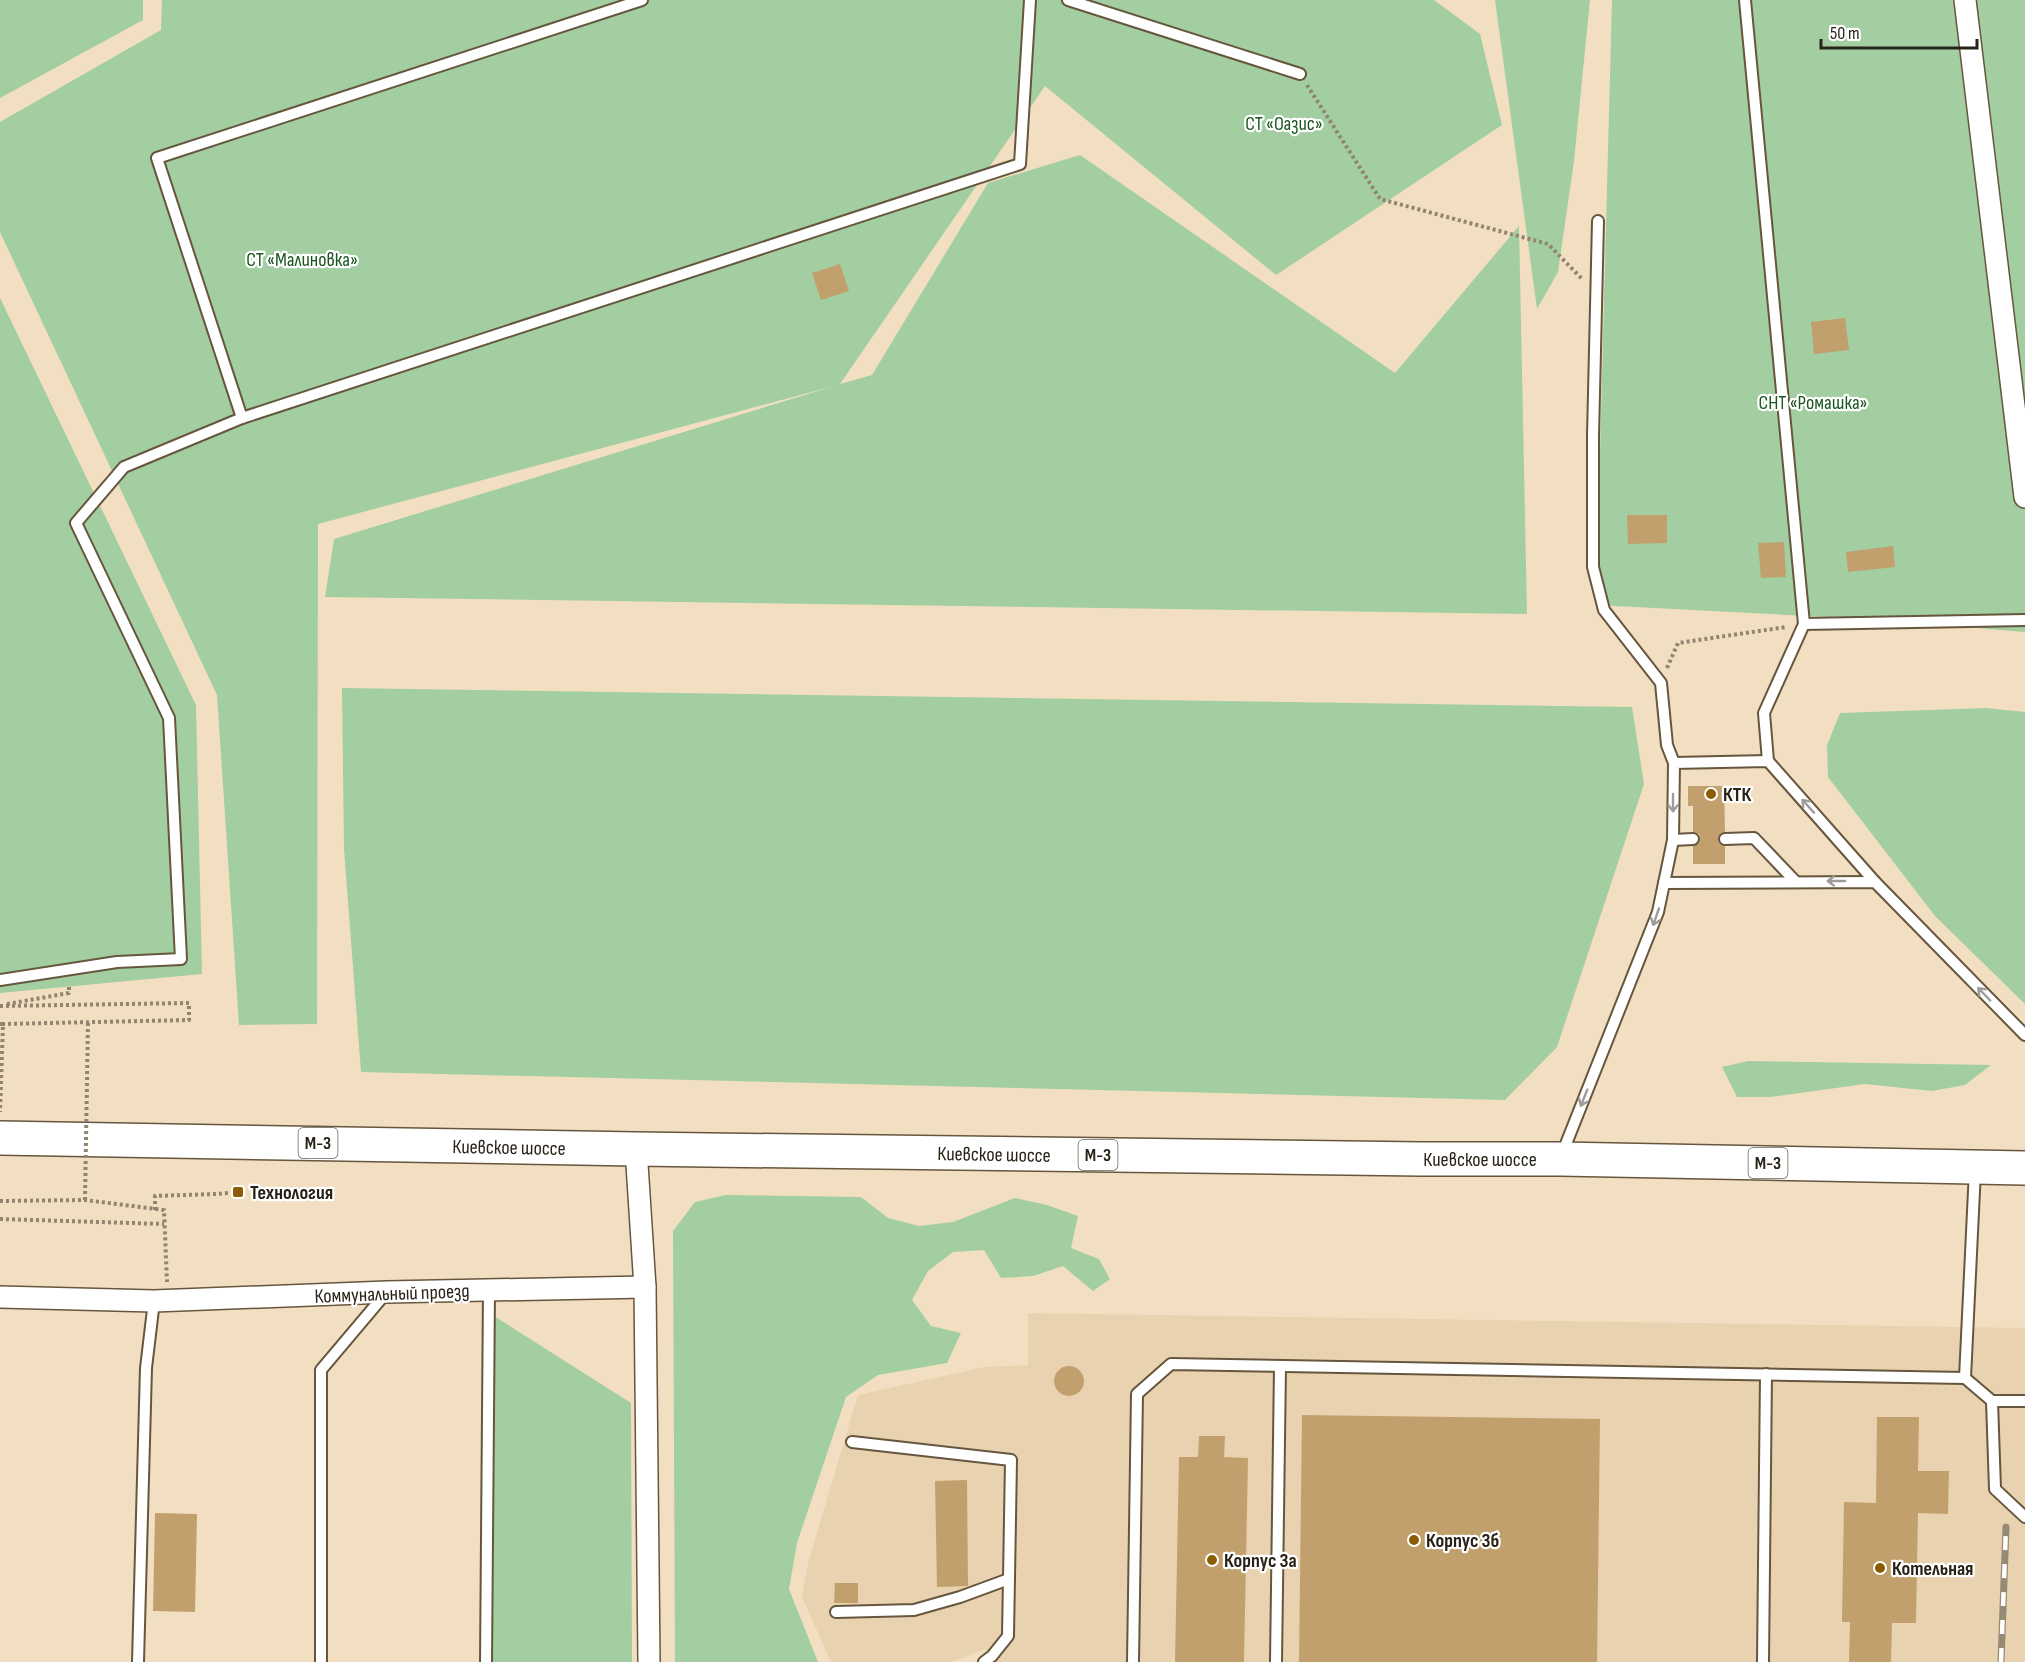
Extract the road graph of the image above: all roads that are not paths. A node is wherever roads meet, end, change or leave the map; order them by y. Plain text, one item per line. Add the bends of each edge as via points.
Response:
1 (642, 0) edge
2 (1030, 0) edge
3 (1068, 0) edge
4 (1745, 0) edge
5 (1965, 0) edge
6 (1300, 74) road end
7 (1598, 220) dead end
8 (242, 418) junction
9 (2025, 497) edge
10 (2025, 620) edge
11 (1804, 624) junction
12 (1768, 762) junction
13 (1674, 763) junction
14 (1693, 839) dead end
15 (1725, 839) dead end
16 (1673, 840) junction
17 (1795, 881) junction
18 (1664, 882) junction
19 (1875, 882) junction
20 (0, 980) edge
21 (2025, 1035) edge
22 (0, 1138) edge
23 (636, 1149) junction
24 (1560, 1159) junction
25 (1976, 1167) junction
26 (2025, 1168) edge
27 (645, 1287) junction
28 (489, 1290) junction
29 (387, 1292) junction
30 (0, 1296) edge
31 (160, 1301) junction
32 (1280, 1366) junction
33 (1766, 1374) junction
34 (1965, 1378) junction
35 (1992, 1401) junction
36 (2025, 1401) edge
37 (852, 1442) dead end
38 (2025, 1517) edge
39 (1009, 1579) junction
40 (836, 1612) dead end
41 (138, 1662) edge
42 (321, 1662) edge
43 (486, 1662) edge
44 (649, 1662) edge
45 (984, 1662) edge
46 (1133, 1662) edge
47 (1276, 1662) edge
48 (1763, 1662) edge

1 - 8 lane via 157,158
2 - 8 lane via 1020,164
3 - 6 lane
4 - 11 lane
5 - 9 street
7 - 13 lane via 1593,567 1604,610 1661,683 1667,745
8 - 20 lane via 124,467 76,523 169,718 181,959 117,962
10 - 11 lane
11 - 12 lane via 1764,713
12 - 13 lane
19 -> 12 lane
13 -> 16 lane
14 - 16 lane
15 - 17 lane via 1754,838
16 - 18 lane
17 - 18 lane
19 -> 17 lane
18 -> 24 lane via 1658,912
21 -> 19 lane
22 - 23 highway, Киевское шоссе / М-3
23 - 24 highway, Киевское шоссе / М-3
23 - 27 street
24 - 25 highway, Киевское шоссе / М-3
25 - 26 highway, Киевское шоссе / М-3
25 - 34 lane
27 - 28 street, Коммунальный проезд
27 - 44 street
28 - 29 street, Коммунальный проезд
28 - 43 lane
29 - 31 street, Коммунальный проезд
29 - 42 lane via 321,1370
30 - 31 street, Коммунальный проезд
31 - 41 lane via 146,1368
32 - 33 lane
32 - 46 lane via 1171,1364 1137,1394
32 - 47 lane
33 - 34 lane
33 - 48 lane
34 - 35 lane
35 - 36 lane
35 - 38 lane via 1995,1490
37 - 39 lane via 1011,1460
39 - 40 lane via 914,1610
39 - 45 lane via 1008,1636

